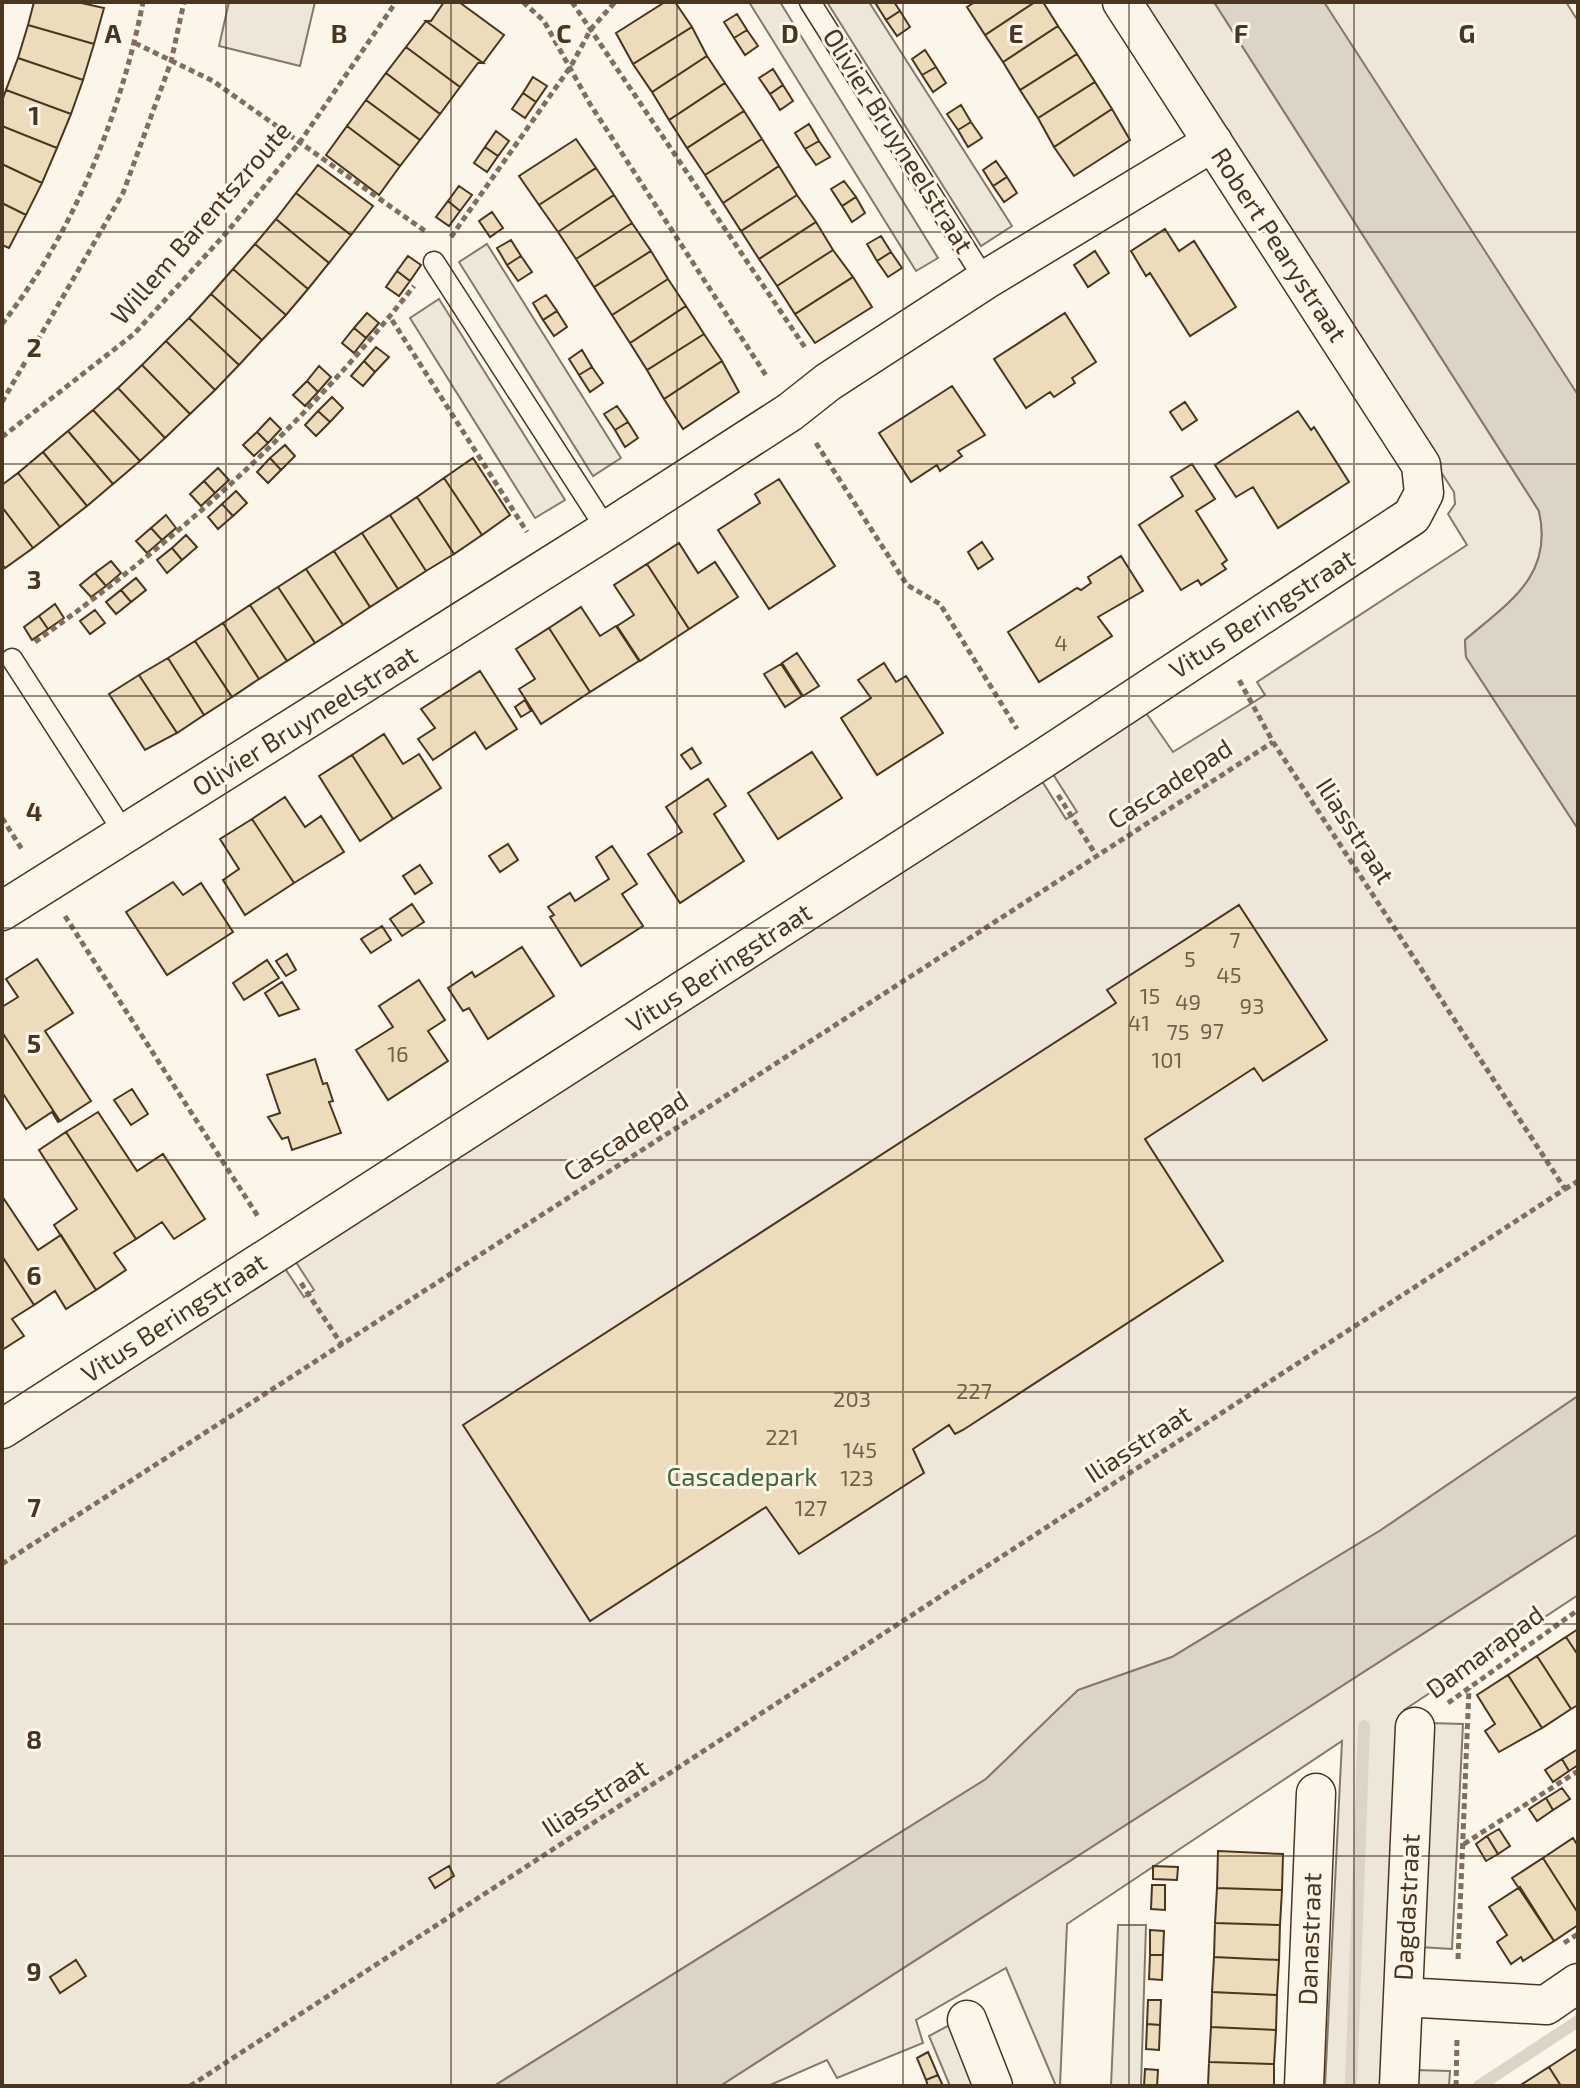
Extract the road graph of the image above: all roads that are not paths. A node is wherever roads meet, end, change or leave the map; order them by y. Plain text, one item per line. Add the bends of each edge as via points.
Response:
1 (810, 2) edge
2 (1122, 2) edge
3 (1213, 142) junction
4 (439, 254) road end
5 (985, 280) junction
6 (1424, 493) joint
7 (607, 530) junction
8 (12, 659) road end
9 (125, 834) junction
10 (2, 911) edge
11 (2, 1429) edge
12 (1415, 1727) road end
13 (1316, 1793) dead end
14 (1578, 1983) edge
15 (1403, 1997) junction
16 (967, 2020) dead end
17 (993, 2086) edge
18 (1304, 2086) edge
19 (1399, 2086) edge

1 - 5 lane, Olivier Bruyneelstraat
2 - 3 street, Robert Pearystraat
3 - 5 street, Olivier Bruyneelstraat
3 - 6 street, Robert Pearystraat via 1421,465
4 - 7 lane
5 - 7 street, Olivier Bruyneelstraat
6 - 11 street, Vitus Beringstraat via 1412,516
7 - 9 street, Olivier Bruyneelstraat
8 - 9 lane
9 - 10 street, Olivier Bruyneelstraat
12 - 15 street, Dagdastraat
13 - 18 street, Danastraat
14 - 15 street via 1546,2005
15 - 19 street, Dagdastraat
16 - 17 street

